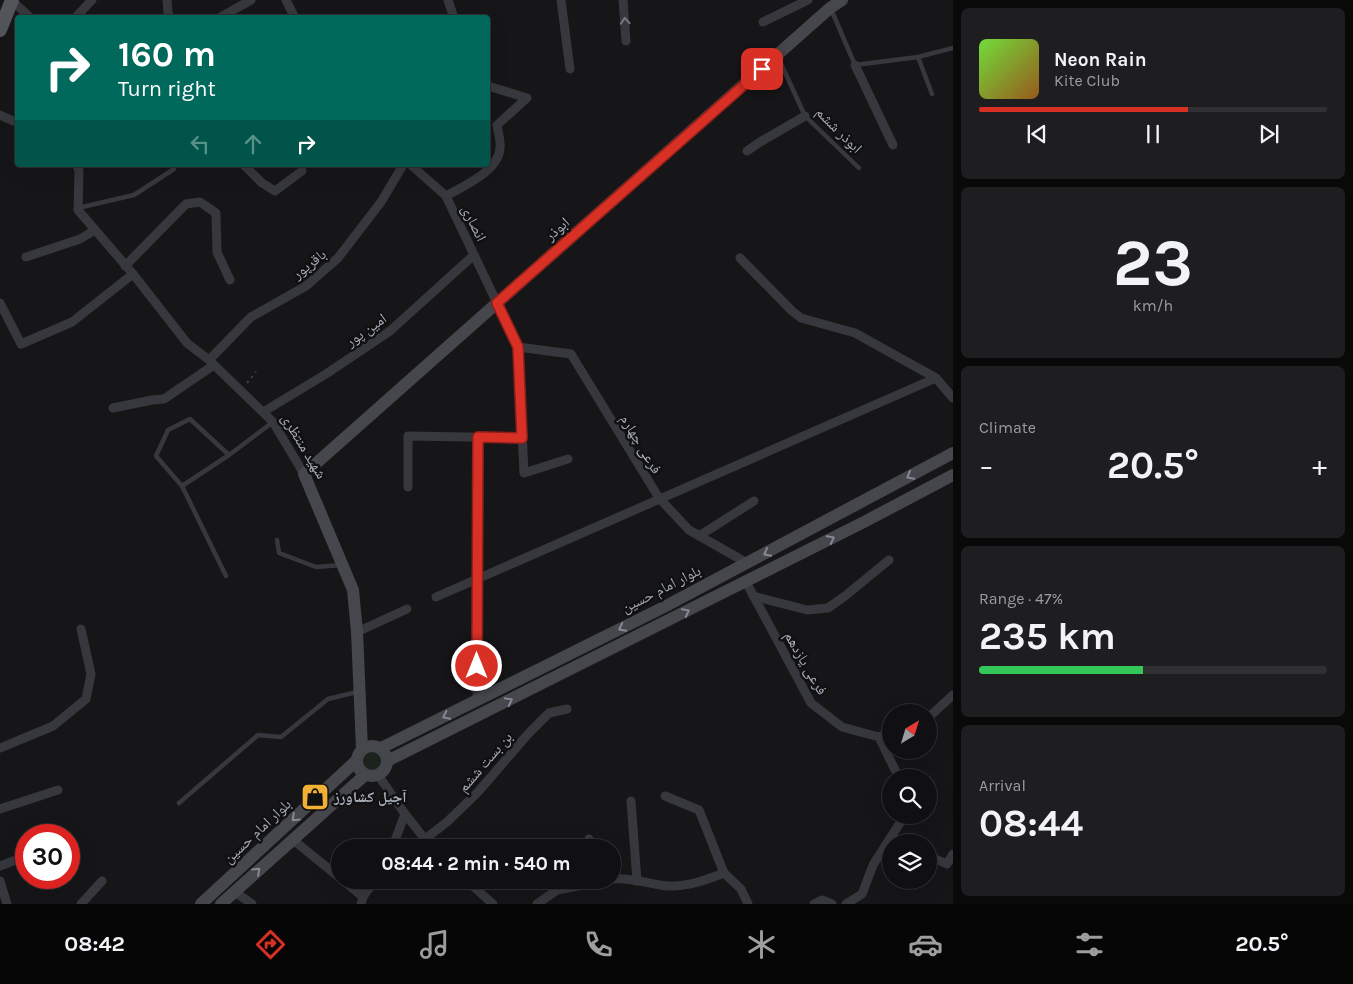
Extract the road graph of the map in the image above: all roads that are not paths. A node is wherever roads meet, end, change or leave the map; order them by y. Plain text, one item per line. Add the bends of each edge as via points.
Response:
1 (92, 0) edge
2 (167, 0) edge
3 (251, 0) edge
4 (286, 0) edge
5 (448, 0) edge
6 (561, 0) edge
7 (624, 0) edge
8 (808, 0) edge
9 (12, 1) edge
10 (837, 2) edge
11 (28, 15) edge
12 (78, 15) edge
13 (169, 15) edge
14 (224, 15) edge
15 (294, 15) edge
16 (453, 15) edge
17 (763, 22) dead end
18 (0, 30) edge
19 (626, 41) dead end
20 (953, 48) edge
21 (777, 56) junction
22 (918, 57) junction
23 (854, 65) junction
24 (570, 69) dead end
25 (490, 87) edge
26 (932, 94) dead end
27 (0, 115) edge
28 (805, 116) junction
29 (15, 122) edge
30 (893, 145) dead end
31 (747, 151) dead end
32 (78, 167) edge
33 (246, 167) edge
34 (402, 167) edge
35 (413, 167) edge
36 (859, 168) dead end
37 (174, 169) dead end
38 (302, 171) dead end
39 (446, 196) junction
40 (78, 208) junction
41 (95, 230) junction
42 (474, 255) junction
43 (26, 257) dead end
44 (740, 258) dead end
45 (125, 266) junction
46 (133, 274) junction
47 (230, 280) dead end
48 (497, 303) junction
49 (1, 309) edge
50 (518, 347) junction
51 (211, 363) junction
52 (936, 378) junction
53 (953, 398) edge
54 (113, 408) dead end
55 (263, 412) junction
56 (273, 422) junction
57 (478, 437) junction
58 (522, 438) junction
59 (953, 453) edge
60 (230, 455) junction
61 (568, 459) dead end
62 (304, 474) junction
63 (953, 475) edge
64 (182, 486) junction
65 (408, 488) dead end
66 (659, 498) junction
67 (754, 501) dead end
68 (698, 536) junction
69 (277, 540) dead end
70 (889, 560) dead end
71 (747, 563) junction
72 (343, 565) junction
73 (226, 576) dead end
74 (478, 578) junction
75 (746, 582) junction
76 (753, 596) junction
77 (436, 597) dead end
78 (407, 609) dead end
79 (81, 629) dead end
80 (357, 632) junction
81 (359, 691) junction
82 (953, 695) edge
83 (477, 701) junction
84 (567, 709) dead end
85 (938, 709) edge
86 (882, 736) edge
87 (879, 738) junction
88 (0, 748) edge
89 (380, 748) junction
90 (362, 749) junction
91 (356, 761) junction
92 (387, 761) junction
93 (894, 769) edge
94 (371, 775) junction
95 (58, 790) dead end
96 (665, 796) dead end
97 (631, 800) dead end
98 (179, 803) dead end
99 (0, 809) edge
100 (405, 814) junction
101 (292, 839) junction
102 (395, 839) edge
103 (425, 839) joint
104 (882, 850) edge
105 (953, 854) edge
106 (15, 860) edge
107 (937, 860) edge
108 (0, 866) edge
109 (331, 871) edge
110 (724, 873) junction
111 (621, 878) edge
112 (637, 880) junction
113 (0, 881) edge
114 (102, 881) dead end
115 (351, 889) edge
116 (369, 889) edge
117 (476, 889) edge
118 (562, 889) edge
119 (235, 892) junction
120 (362, 900) edge
121 (7, 904) edge
122 (81, 904) edge
123 (201, 904) edge
124 (222, 904) edge
125 (252, 904) edge
126 (493, 904) edge
127 (537, 904) edge
128 (748, 904) edge
129 (814, 904) edge
130 (832, 904) edge
131 (846, 904) edge

1 - 12 street
2 - 13 street
3 - 14 street
4 - 15 street
5 - 16 street
6 - 24 street
19 -> 7 street
8 - 17 street
9 - 11 street
9 - 18 main road
10 - 21 street, ابوذر
10 - 23 lane
20 - 22 lane
21 - 28 lane, ابوذر ششم
21 - 48 street, ابوذر
22 - 23 lane
22 - 26 lane
23 - 30 street
25 - 39 street via 527,98 497,124 500,148 497,161 490,169
27 - 29 street
28 - 31 street
28 - 36 lane, ابوذر ششم
32 - 40 street
33 - 38 street via 275,191
34 - 51 street, باقرپور via 381,202 338,258 306,286 251,317
35 - 39 street, انصاری
37 - 40 lane via 134,195
39 - 42 street, انصاری
40 - 41 street, شهید منتظری
41 - 43 street via 80,239
41 - 45 street, شهید منتظری
42 - 48 street, انصاری
42 - 55 street, امین پور via 390,331
44 - 52 street via 801,318 855,333
45 - 46 street, شهید منتظری
45 - 47 street via 186,204 200,202 216,213 217,252
46 - 49 street via 72,322 21,344
46 - 51 street, شهید منتظری via 187,343
48 - 50 street, انصاری
48 - 62 street, ابوذر
50 - 58 street
50 - 66 street, فرعی چهارم via 571,354
51 - 54 street, باقرپور via 164,400
51 - 55 street, شهید منتظری
52 - 53 street
52 - 66 street
55 - 56 street, شهید منتظری
56 - 60 lane
56 - 62 street, شهید منتظری
57 - 58 street
57 - 65 street via 408,436
57 - 74 street
58 - 61 street via 524,473
59 -> 71 street, بلوار امام حسین
60 - 64 lane
60 - 64 lane via 190,419 168,430 156,456
62 - 72 street, شهید منتظری
75 -> 63 street, بلوار امام حسین
64 - 73 lane
66 - 68 street, فرعی چهارم
66 - 74 street
67 - 68 street
68 - 71 street, فرعی چهارم
69 - 72 lane via 279,553 316,567
70 - 76 street via 828,608 807,610
71 -> 83 street, بلوار امام حسین
72 - 80 street, شهید منتظری via 353,590
74 - 77 street
74 - 83 street
75 - 76 street, فرعی یازدهم
92 -> 75 street, بلوار امام حسین
76 - 87 street, فرعی یازدهم via 811,704 842,727
78 - 80 street
79 - 88 street via 90,674 86,699 53,726
80 - 81 street, شهید منتظری
81 - 90 street, شهید منتظری
81 - 98 lane via 328,699 282,737 258,735
82 - 85 street
83 -> 89 street, بلوار امام حسین
84 - 103 street, بن بست ششم via 549,712 478,792 448,822
86 - 87 street
87 - 93 street
89 - 90 street via 371,745
89 - 92 street
90 - 91 street
91 - 94 street via 359,769
91 -> 123 street, بلوار امام حسین
92 - 94 street via 384,770
94 - 100 street
94 - 101 street, بلوار امام حسین
95 - 99 street
96 - 110 street via 699,810
97 - 112 street
100 - 102 street
100 - 103 street
101 - 109 street
119 -> 101 street, بلوار امام حسین
104 - 131 street via 862,894
105 - 107 street via 947,864
106 - 108 street
110 - 112 street via 699,883 668,886
110 - 128 street via 741,889
111 - 112 street
113 - 121 street
114 - 122 street
115 - 120 street
116 - 120 street
117 - 126 street
118 - 127 street
119 - 124 street, بلوار امام حسین
119 - 125 street
129 - 130 street via 822,900

